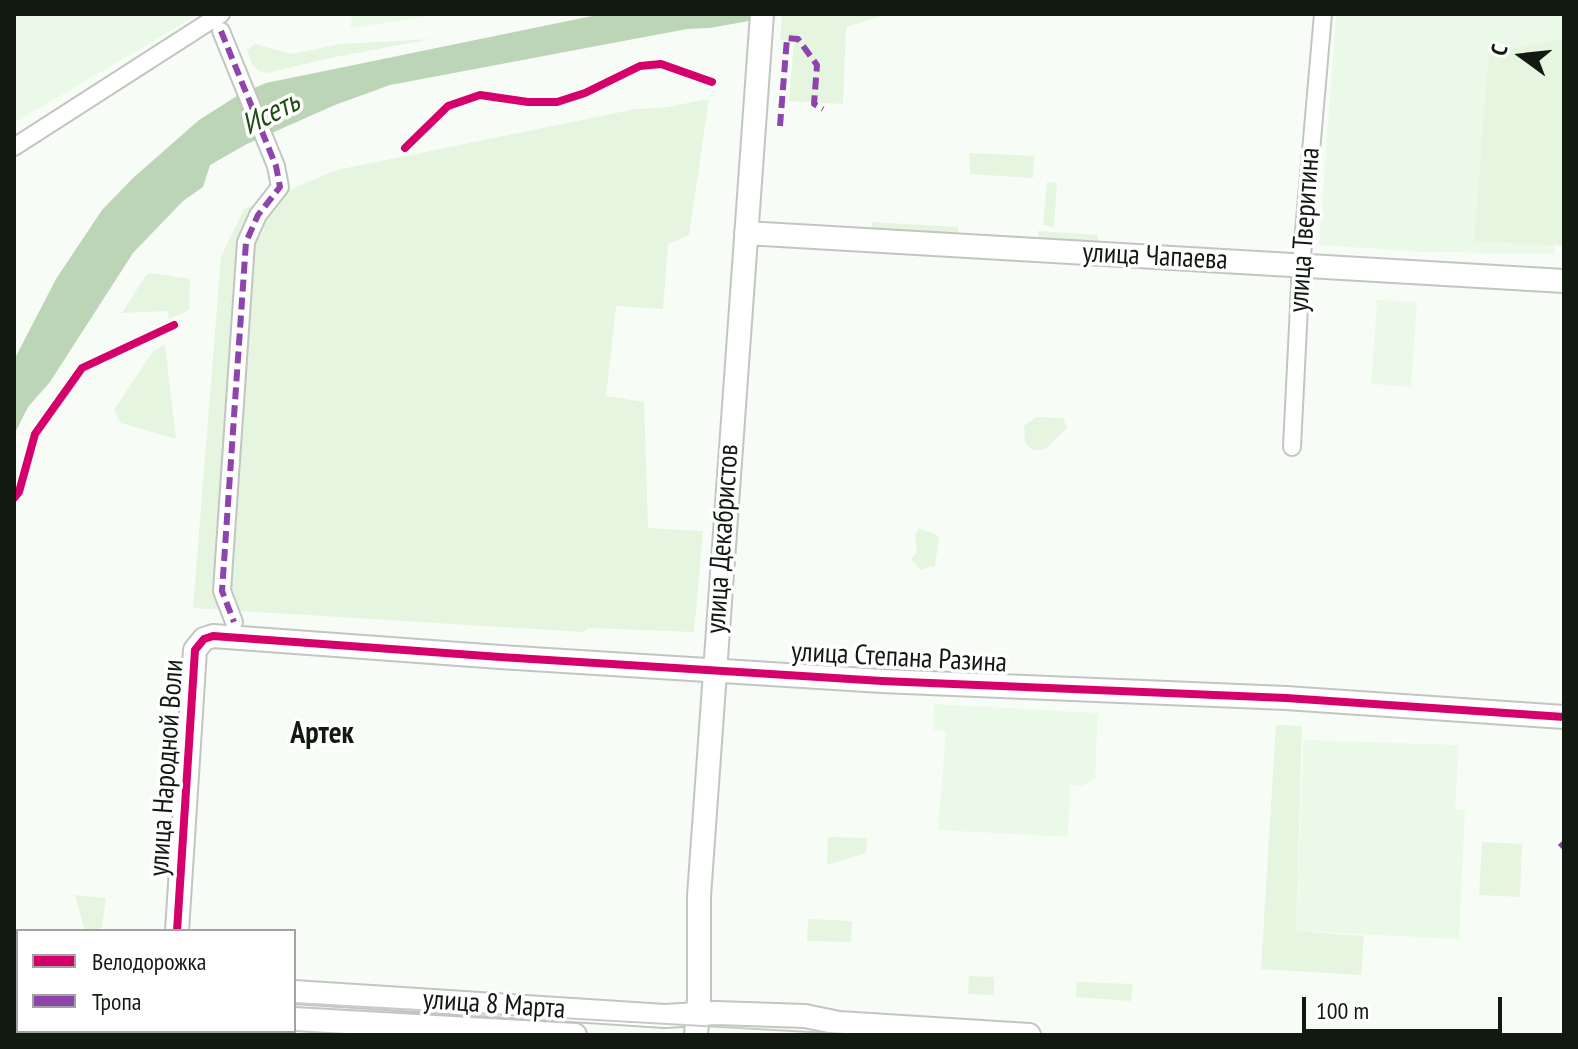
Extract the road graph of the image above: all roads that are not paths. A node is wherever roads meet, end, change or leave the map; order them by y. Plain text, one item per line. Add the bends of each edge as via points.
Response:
1 (762, 14) edge
2 (1323, 14) edge
3 (219, 21) edge
4 (14, 147) edge
5 (746, 233) junction
6 (1301, 266) junction
7 (1564, 281) edge
8 (1292, 447) dead end
9 (233, 630) junction
10 (714, 670) junction
11 (1564, 717) edge
12 (177, 929) edge
13 (296, 992) edge
14 (296, 1019) edge
15 (697, 1024) edge
16 (575, 1035) edge
17 (1029, 1035) edge

1 - 5 street, улица Декабристов
2 - 6 street, улица Тверитина
3 - 4 street
3 - 9 street via 280,187 246,242 222,591
5 - 6 street, улица Чапаева
5 - 10 street, улица Декабристов
6 - 7 street, улица Чапаева
6 - 8 street, улица Тверитина
9 - 10 street, улица Степана Разина
9 - 12 street, улица Народной Воли via 204,639 195,650
10 - 11 street, улица Степана Разина
10 - 15 street, улица Декабристов via 699,896
13 - 15 street, улица 8 Марта via 665,1016
14 - 16 street, улица 8 Марта
15 - 17 street, улица 8 Марта via 805,1016 839,1023

